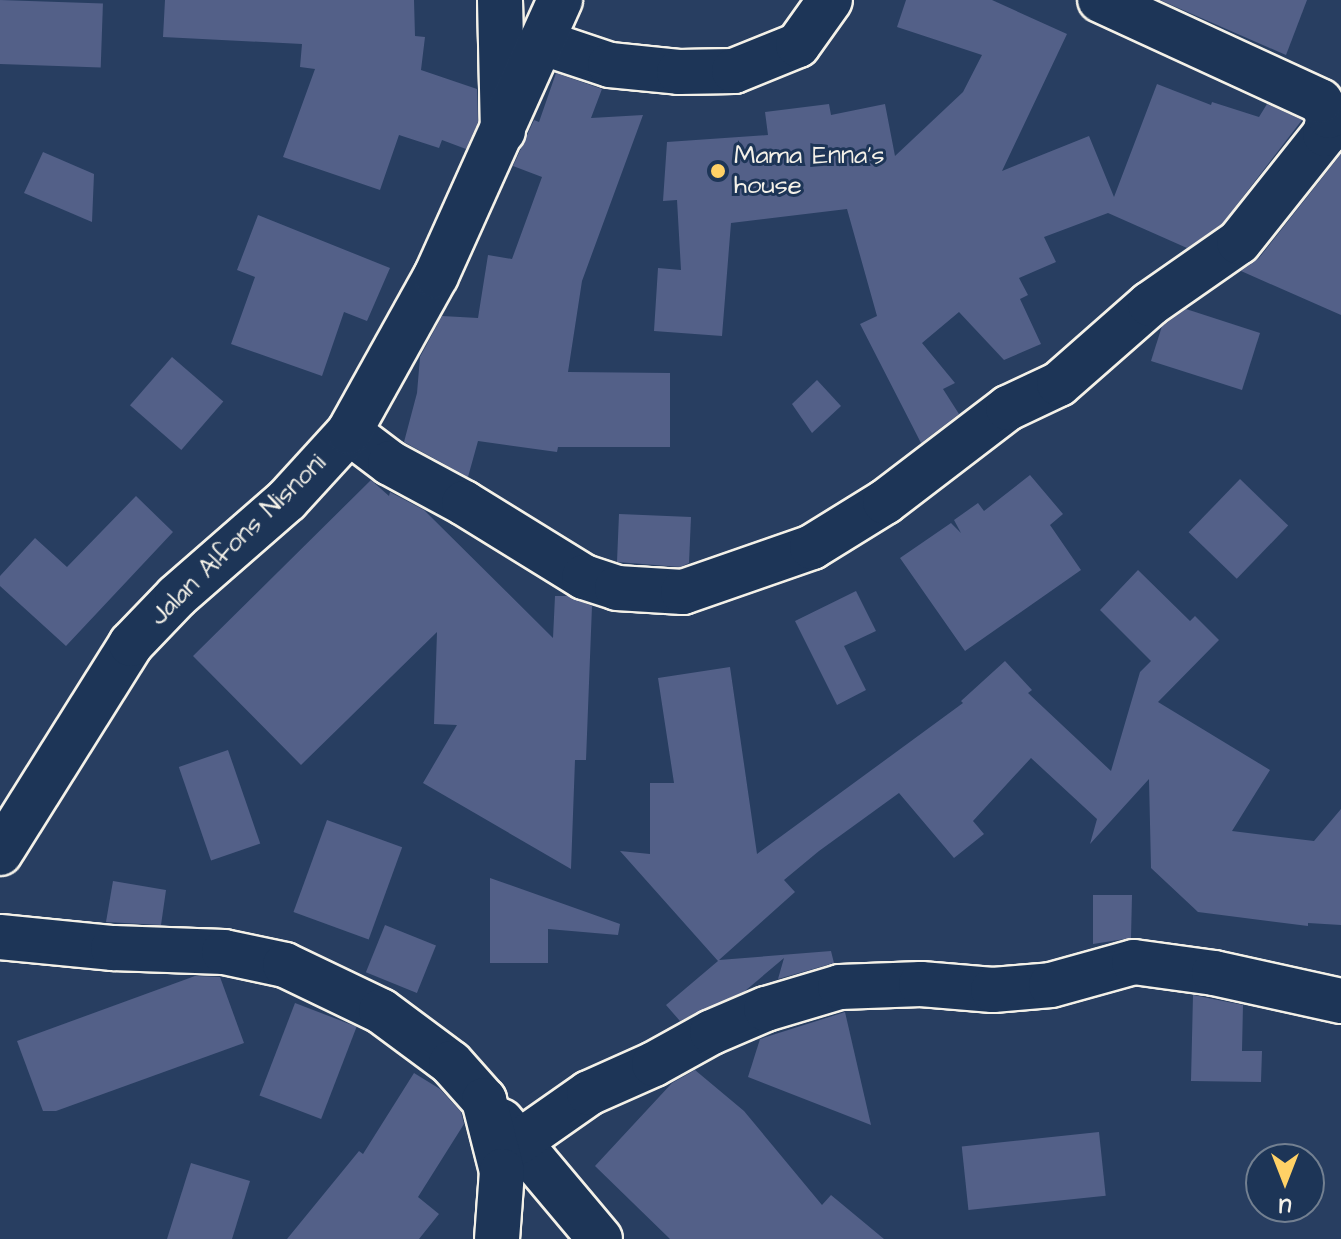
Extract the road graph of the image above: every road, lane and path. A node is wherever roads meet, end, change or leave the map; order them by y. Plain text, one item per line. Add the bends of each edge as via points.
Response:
1 (500, 0) edge
2 (560, 0) edge
3 (830, 0) edge
4 (1100, 0) edge
5 (541, 42) junction
6 (503, 131) junction
7 (349, 432) junction
8 (0, 853) edge
9 (0, 937) edge
10 (1341, 1001) edge
11 (484, 1100) junction
12 (519, 1142) junction
13 (497, 1239) edge
14 (600, 1239) edge

1 - 6 street
2 - 5 street, Jalan Alfons Nisnoni
3 - 5 street via 798,45 734,71 610,65
4 - 7 street via 1320,101 1329,116 1325,134 1239,242 1150,304 1059,384 1008,408 885,502 812,547 683,592 617,588 584,577 390,463
5 - 6 street, Jalan Alfons Nisnoni
6 - 7 street, Jalan Alfons Nisnoni via 436,276
7 - 8 street, Jalan Alfons Nisnoni via 287,500 177,596 131,644
9 - 11 street via 224,952 285,965 381,1011 451,1063
10 - 12 street via 1214,973 1134,962 1051,985 993,990 921,984 840,987 712,1032 589,1093
11 - 12 street
11 - 13 street via 502,1171
12 - 14 street

